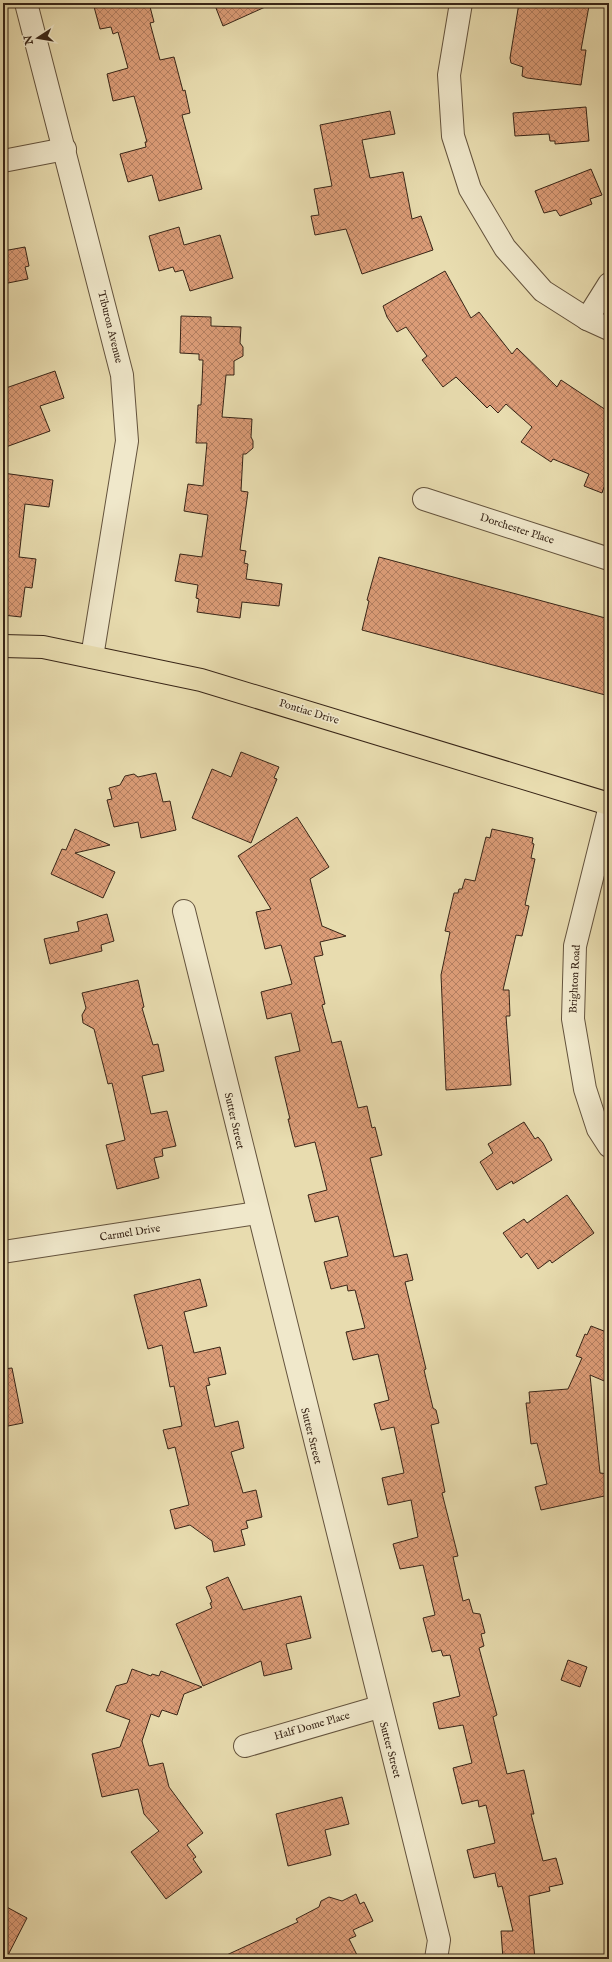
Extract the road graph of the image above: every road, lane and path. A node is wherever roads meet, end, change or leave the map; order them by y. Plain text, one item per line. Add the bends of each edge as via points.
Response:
1 (26, 3) edge
2 (461, 3) edge
3 (65, 148) junction
4 (3, 161) edge
5 (609, 284) edge
6 (587, 319) junction
7 (609, 329) edge
8 (424, 499) dead end
9 (609, 559) edge
10 (3, 646) edge
11 (92, 657) junction
12 (609, 804) edge
13 (609, 810) edge
14 (184, 911) dead end
15 (609, 1146) edge
16 (256, 1213) junction
17 (3, 1252) edge
18 (379, 1706) junction
19 (245, 1746) dead end
20 (436, 1959) edge

1 - 3 street, Tiburon Avenue
2 - 6 street via 449,75 453,136 470,189 505,248 543,291
3 - 4 street
3 - 11 street, Tiburon Avenue via 122,375 127,441
5 - 6 street
6 - 7 street
8 - 9 street, Dorchester Place
10 - 11 main road, Pontiac Drive via 43,646
11 - 12 main road, Pontiac Drive via 201,680
13 - 15 street, Brighton Road via 576,946 573,1019 585,1089 598,1129
14 - 16 street, Sutter Street
16 - 17 street, Carmel Drive
16 - 18 street, Sutter Street
18 - 19 street, Half Dome Place
18 - 20 street, Sutter Street via 439,1940

